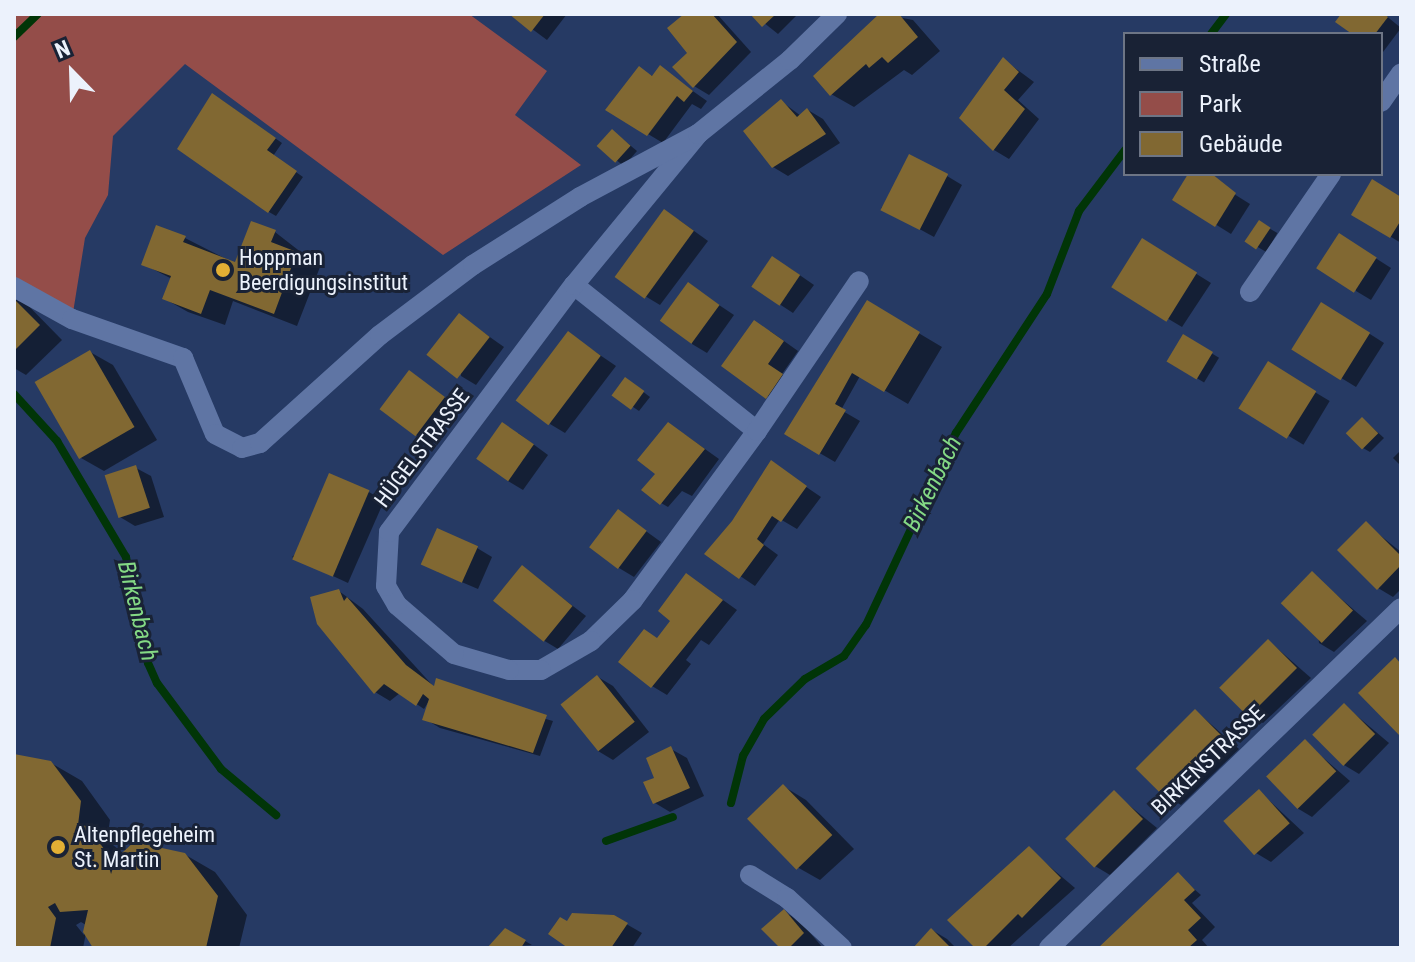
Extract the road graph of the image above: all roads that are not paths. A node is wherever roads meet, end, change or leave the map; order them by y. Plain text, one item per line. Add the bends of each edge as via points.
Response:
1 (837, 14) edge
2 (1401, 73) edge
3 (1383, 99) edge
4 (698, 134) junction
5 (1330, 176) edge
6 (859, 281) dead end
7 (574, 285) junction
8 (14, 287) edge
9 (1250, 292) dead end
10 (757, 431) junction
11 (1401, 608) edge
12 (750, 875) dead end
13 (842, 948) edge
14 (1049, 948) edge

1 - 4 street, HÜGELSTRASSE via 790,60
2 - 3 street
4 - 7 street, HÜGELSTRASSE
4 - 8 street, HÜGELSTRASSE via 580,197 473,265 380,335 278,430 242,448 215,434 183,358 72,319
5 - 9 street
6 - 10 street, HÜGELSTRASSE
7 - 10 street
7 - 10 street, HÜGELSTRASSE via 389,532 386,586 431,639 454,654 509,670 541,670 591,641 633,600
11 - 14 street, BIRKENSTRASSE
12 - 13 street via 787,898

